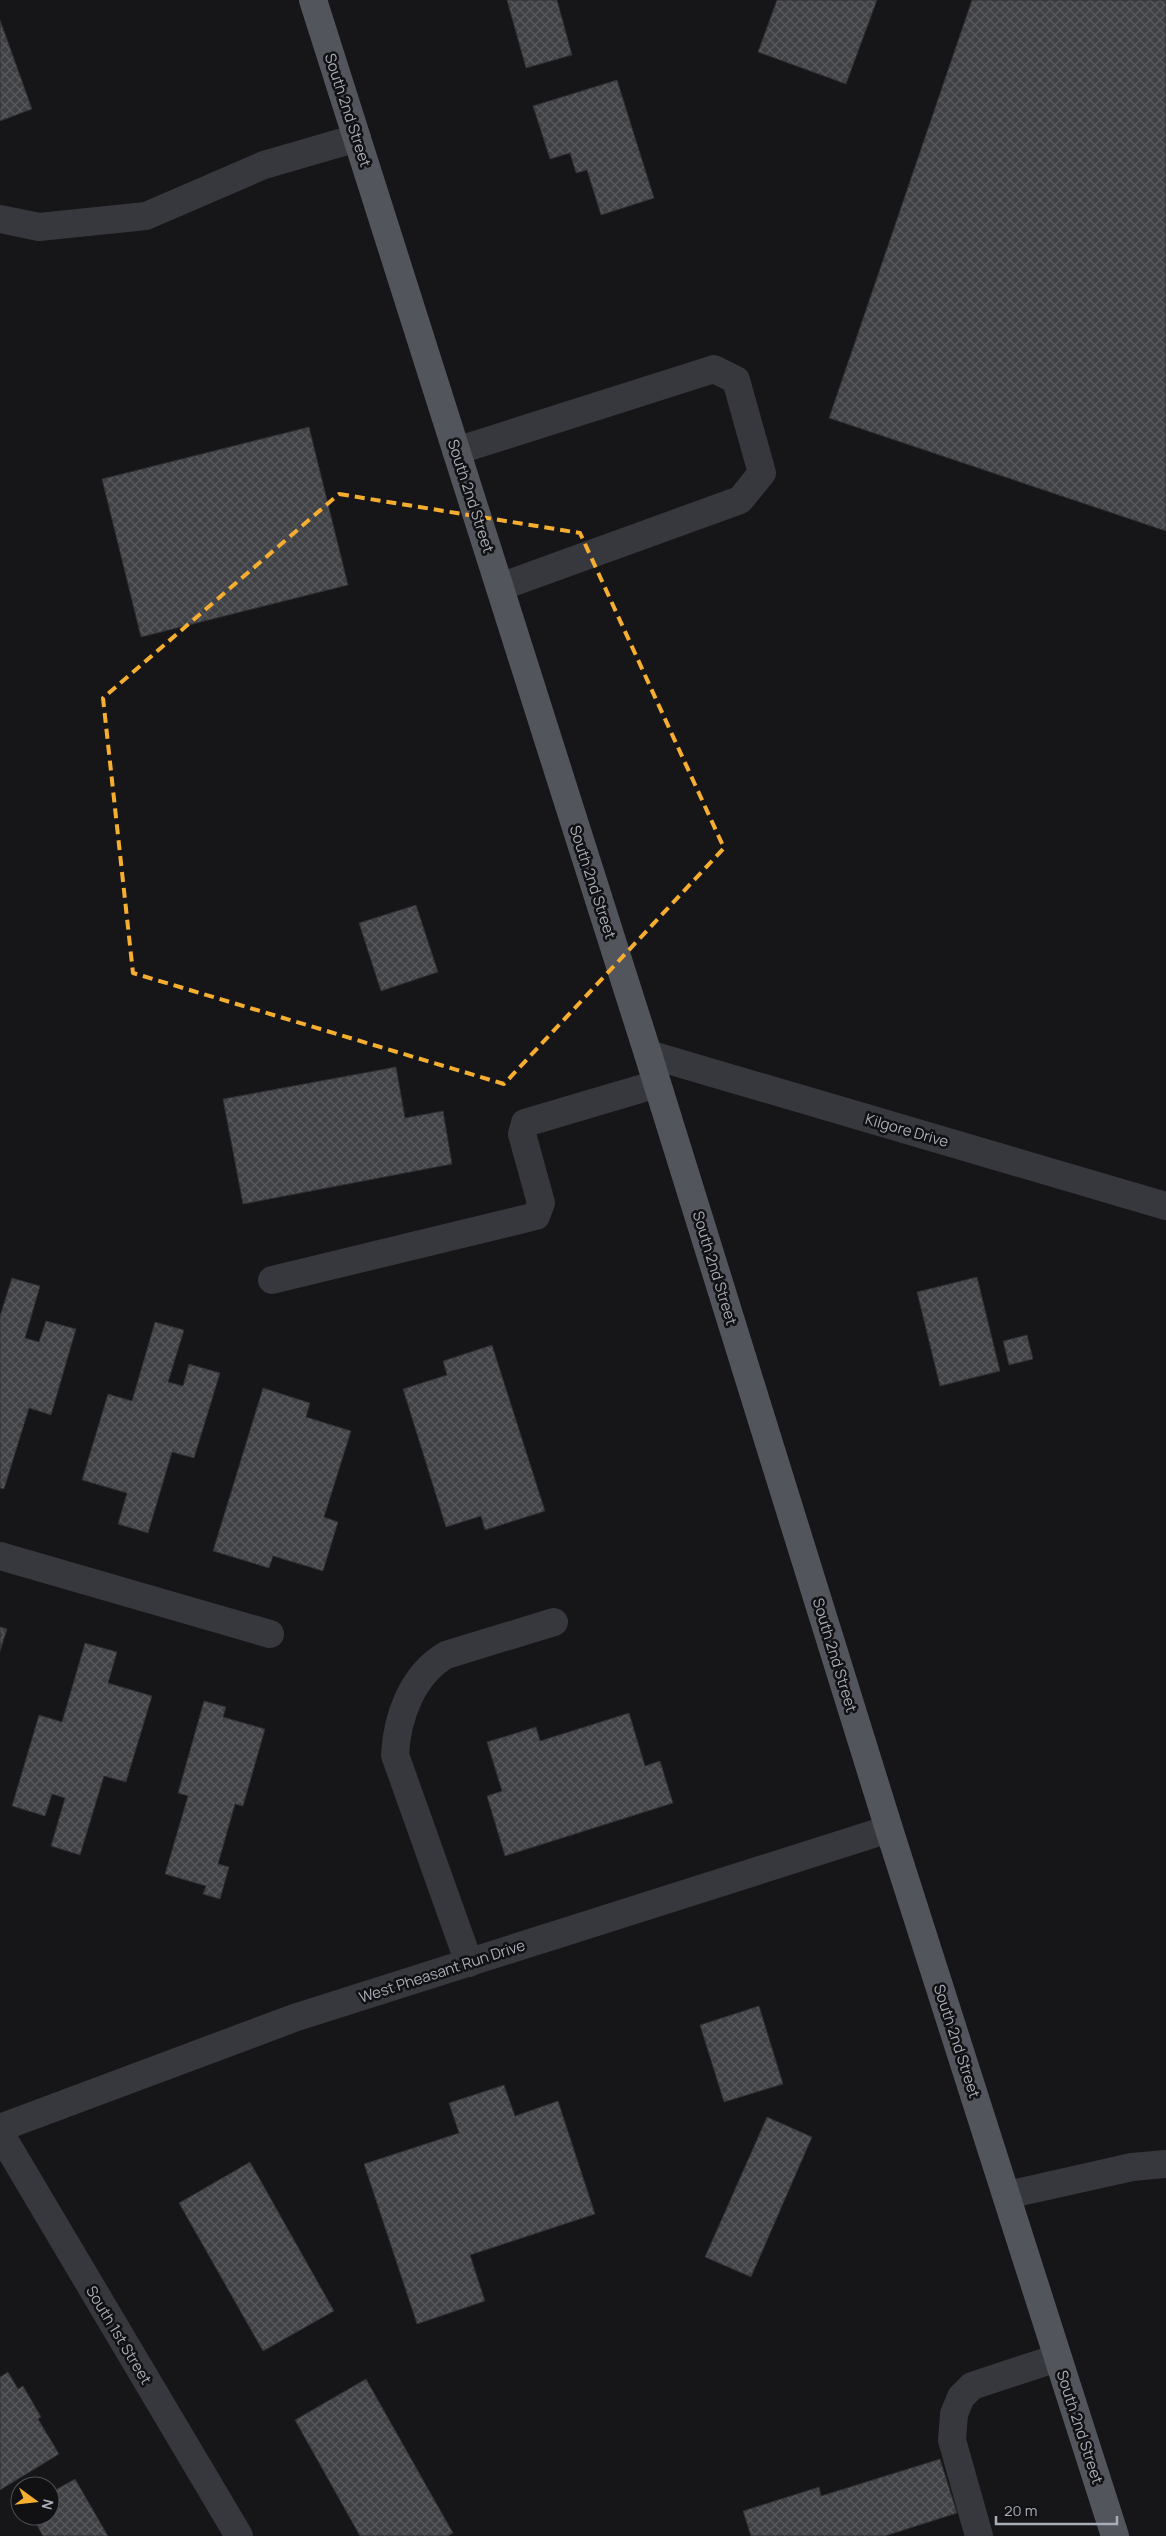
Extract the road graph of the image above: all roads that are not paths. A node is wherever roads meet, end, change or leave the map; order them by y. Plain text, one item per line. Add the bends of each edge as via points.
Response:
1 (313, 0) edge
2 (357, 138) junction
3 (0, 219) edge
4 (456, 451) junction
5 (500, 587) junction
6 (648, 1054) junction
7 (657, 1084) junction
8 (1166, 1206) edge
9 (272, 1280) dead end
10 (0, 1556) edge
11 (554, 1622) dead end
12 (270, 1634) dead end
13 (889, 1829) junction
14 (469, 1962) junction
15 (0, 2128) edge
16 (0, 2134) edge
17 (1166, 2164) edge
18 (1007, 2195) junction
19 (1057, 2358) junction
20 (239, 2536) edge
21 (979, 2536) edge
22 (1115, 2536) edge

1 - 2 main road, South 2nd Street
2 - 3 street via 264,165 146,216 39,227
2 - 4 main road, South 2nd Street
4 - 5 main road, South 2nd Street
4 - 5 street via 714,370 736,380 762,473 740,500
5 - 6 main road, South 2nd Street
6 - 7 main road, South 2nd Street
6 - 8 street, Kilgore Drive
7 - 9 street via 525,1123 522,1134 541,1203 536,1216
7 - 13 main road, South 2nd Street
10 - 12 street
11 - 14 street via 446,1655 431,1664 404,1707 396,1732 395,1754
13 - 14 street, West Pheasant Run Drive
13 - 18 main road, South 2nd Street
14 - 15 street, West Pheasant Run Drive via 294,2018
16 - 20 street, South 1st Street
17 - 18 street via 1132,2167
18 - 19 main road, South 2nd Street
19 - 21 street via 972,2386 961,2397 954,2414 952,2440
19 - 22 main road, South 2nd Street

